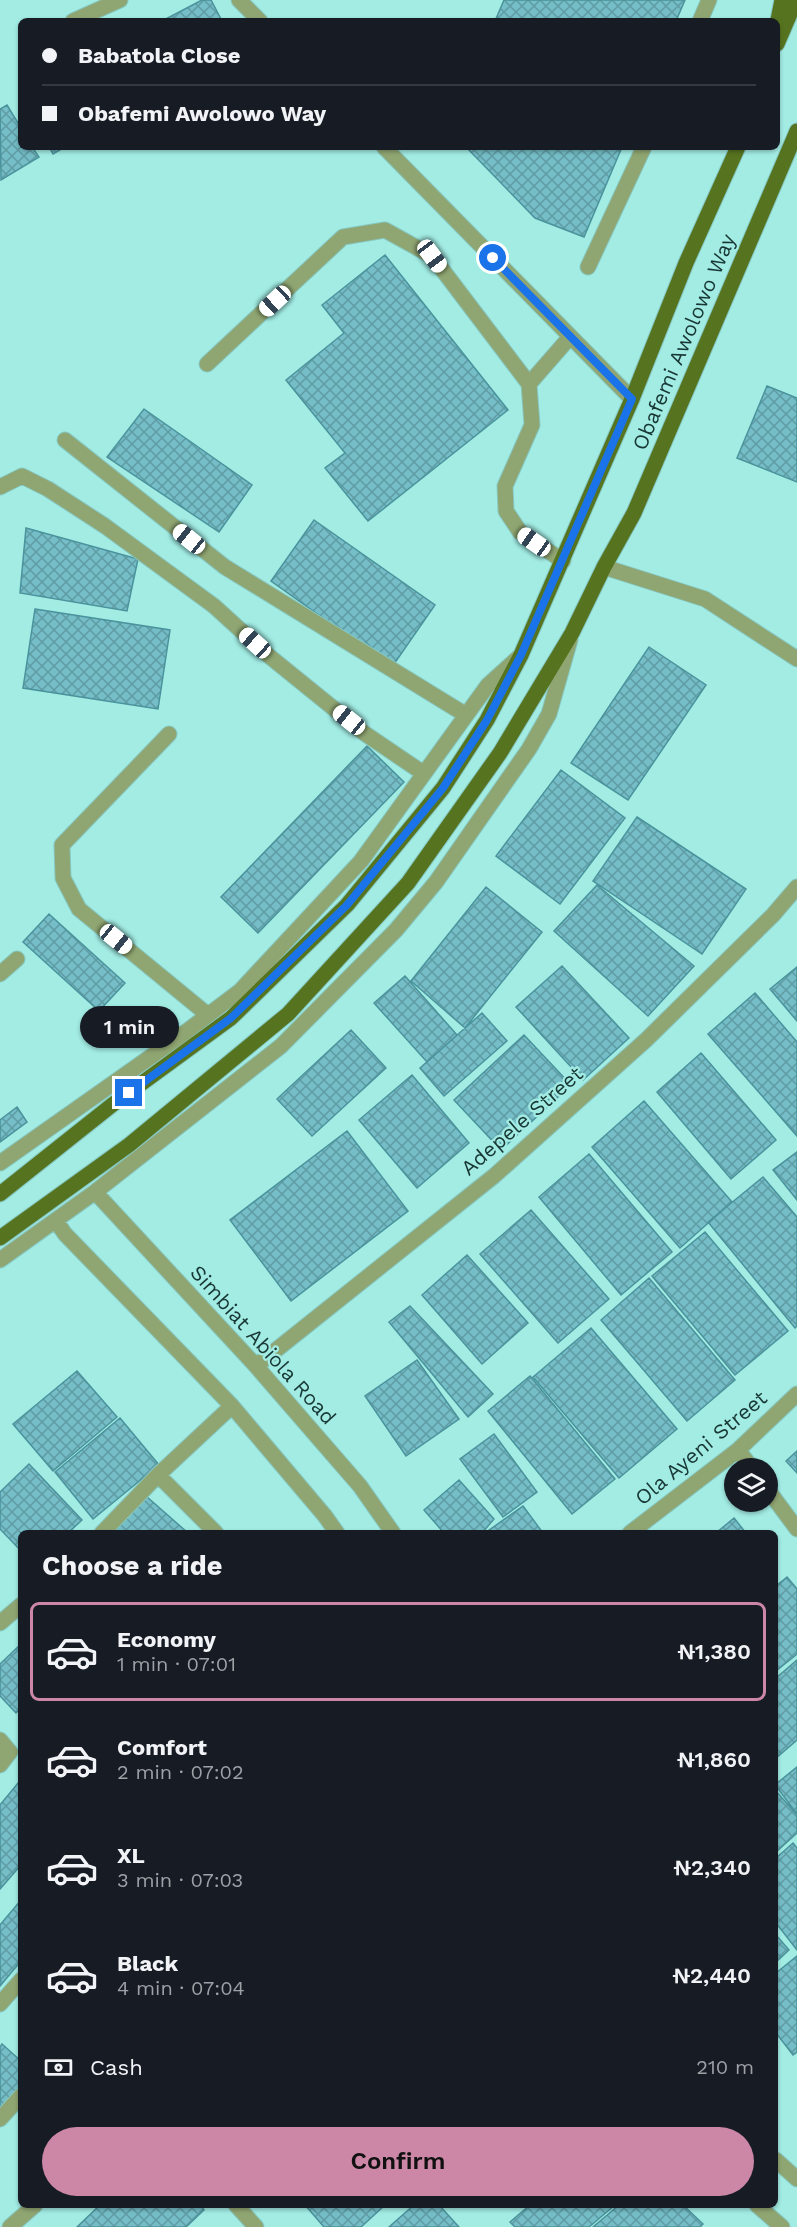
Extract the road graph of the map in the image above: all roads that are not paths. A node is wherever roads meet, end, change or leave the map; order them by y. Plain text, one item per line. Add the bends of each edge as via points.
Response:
1 (120, 0) edge
2 (239, 0) edge
3 (709, 0) edge
4 (782, 0) edge
5 (796, 0) edge
6 (80, 18) edge
7 (257, 18) edge
8 (701, 18) edge
9 (778, 18) edge
10 (780, 37) edge
11 (797, 131) edge
12 (387, 150) edge
13 (643, 150) edge
14 (736, 150) edge
15 (588, 267) dead end
16 (570, 337) junction
17 (207, 364) dead end
18 (528, 384) junction
19 (632, 399) junction
20 (65, 440) dead end
21 (0, 488) edge
22 (563, 561) junction
23 (603, 567) junction
24 (572, 633) junction
25 (521, 655) junction
26 (797, 659) edge
27 (466, 715) junction
28 (169, 735) dead end
29 (423, 773) junction
30 (797, 887) edge
31 (17, 959) dead end
32 (0, 974) edge
33 (208, 1015) junction
34 (0, 1163) edge
35 (95, 1192) junction
36 (0, 1194) edge
37 (56, 1221) junction
38 (0, 1238) edge
39 (0, 1260) edge
40 (256, 1365) junction
41 (797, 1394) edge
42 (232, 1406) junction
43 (738, 1450) junction
44 (744, 1458) edge
45 (158, 1475) junction
46 (778, 1503) edge
47 (797, 1528) edge
48 (105, 1530) edge
49 (213, 1530) edge
50 (335, 1530) edge
51 (391, 1530) edge
52 (634, 1530) edge
53 (18, 1608) edge
54 (0, 1623) edge
55 (0, 1740) edge
56 (16, 1756) edge
57 (0, 1765) edge
58 (18, 1983) edge
59 (0, 2004) edge
60 (18, 2099) edge
61 (0, 2119) edge
62 (778, 2162) edge
63 (797, 2179) edge
64 (32, 2208) edge
65 (239, 2208) edge
66 (760, 2208) edge
67 (10, 2227) edge
68 (256, 2227) edge
69 (782, 2227) edge

1 - 6 street
2 - 7 street
3 - 8 street
4 - 9 main road
5 - 10 main road
11 - 23 main road, Obafemi Awolowo Way via 634,513
12 - 16 street
13 - 15 street
14 - 19 main road, Obafemi Awolowo Way via 686,262
16 - 18 street
16 - 19 street
17 - 18 street via 343,237 386,230 432,256
18 - 22 street via 532,425 506,486 506,511 520,532
19 - 22 main road, Obafemi Awolowo Way
20 - 27 street via 225,567
21 - 29 street via 22,476 105,526 214,606 364,733
22 - 25 main road, Obafemi Awolowo Way
23 - 24 main road, Obafemi Awolowo Way
23 - 26 street via 705,599
24 - 35 street via 549,714 529,749 436,882 396,930 281,1046
24 - 38 main road, Obafemi Awolowo Way via 500,753 408,883 288,1014 129,1144
25 - 27 street via 488,685
25 - 36 main road, Obafemi Awolowo Way via 487,720 443,788 347,905 231,1018
27 - 29 street
28 - 33 street via 62,845 63,878 79,909
29 - 33 street via 361,861 240,991
30 - 40 street, Adepele Street via 646,1040 503,1168
31 - 32 street
33 - 34 street
35 - 37 street
35 - 40 street, Simbiat Abiola Road
37 - 39 street
37 - 42 street
40 - 51 street, Simbiat Abiola Road via 360,1486
41 - 43 street, Ola Ayeni Street
42 - 45 street
42 - 50 street
43 - 44 street
43 - 52 street, Ola Ayeni Street
45 - 48 street
45 - 49 street
46 - 47 street
53 - 54 street
55 - 56 street
56 - 57 street
58 - 59 street
60 - 61 street
62 - 63 street
64 - 67 street
65 - 68 street
66 - 69 street

